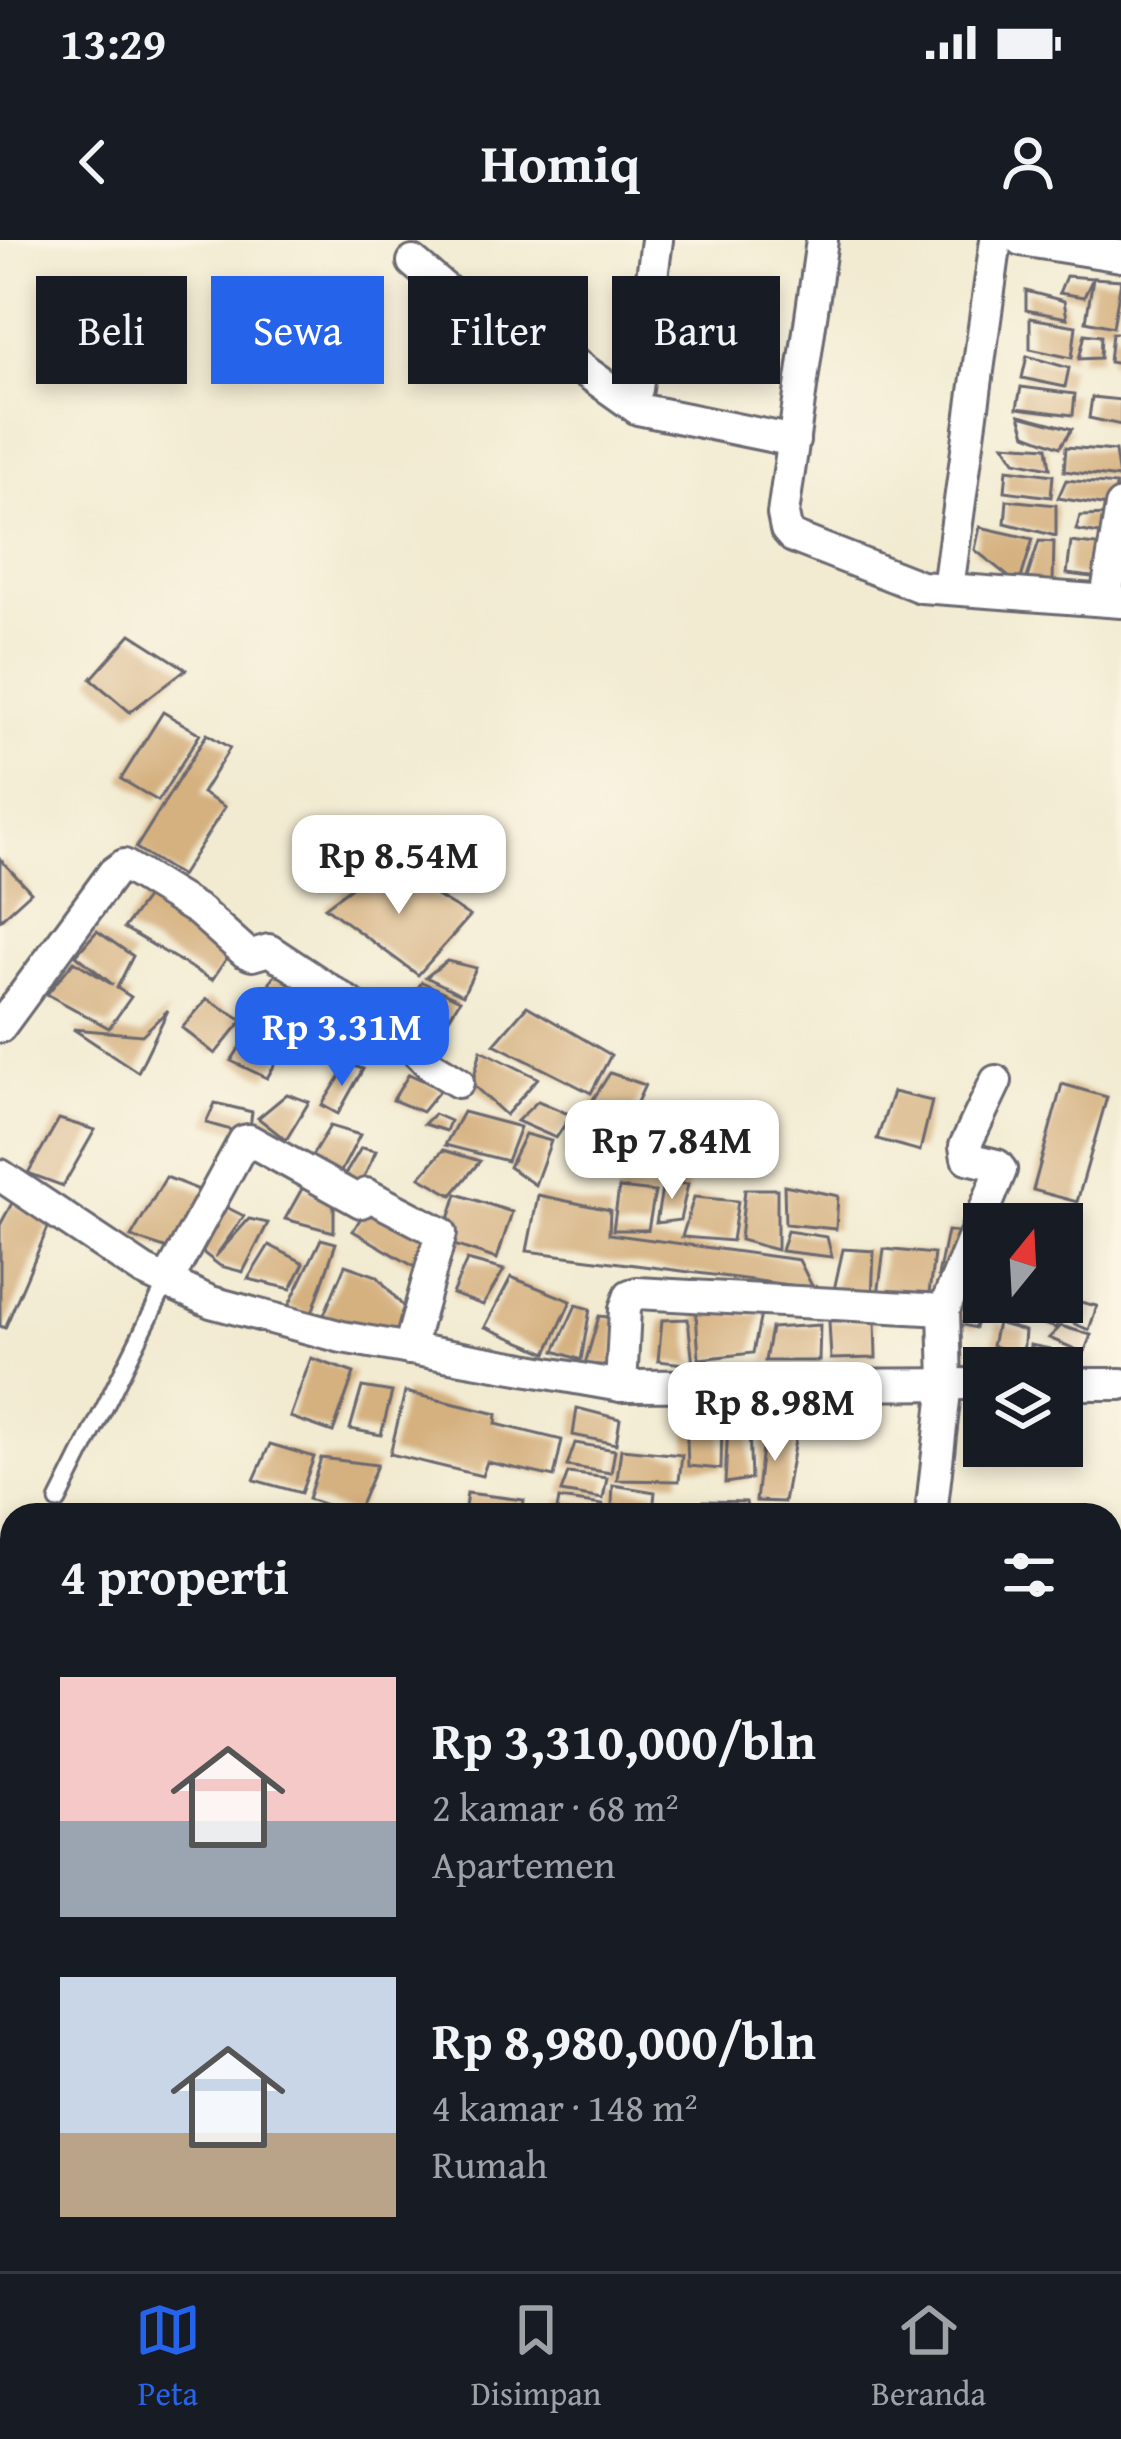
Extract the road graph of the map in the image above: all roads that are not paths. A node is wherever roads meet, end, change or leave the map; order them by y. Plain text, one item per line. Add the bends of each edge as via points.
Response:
1 (657, 240) edge
2 (822, 240) edge
3 (996, 240) edge
4 (1021, 240) edge
5 (1121, 256) edge
6 (412, 262) dead end
7 (637, 389) dead end
8 (794, 441) junction
9 (1121, 506) edge
10 (948, 588) junction
11 (1113, 601) edge
12 (0, 1028) edge
13 (995, 1081) dead end
14 (458, 1082) dead end
15 (0, 1175) edge
16 (167, 1282) junction
17 (944, 1310) junction
18 (409, 1349) junction
19 (946, 1384) junction
20 (963, 1384) edge
21 (1083, 1384) edge
22 (1121, 1384) edge
23 (621, 1386) junction
24 (58, 1502) dead end
25 (932, 1503) edge

1 - 7 street
2 - 8 street
3 - 10 street
4 - 5 street
6 - 8 street via 472,312 533,334 638,409
8 - 10 street via 783,521 793,537 921,586
9 - 11 street
10 - 11 street
12 - 14 street via 124,865 199,911 244,952 269,950
13 - 17 street via 965,1152 997,1165 1000,1177
15 - 16 street
16 - 18 street via 211,1302
16 - 18 street via 249,1140 362,1202 366,1194 440,1233
16 - 24 lane
17 - 19 street
17 - 23 street via 637,1292 626,1309
18 - 23 street
19 - 20 street
19 - 23 street
19 - 25 street
21 - 22 street

